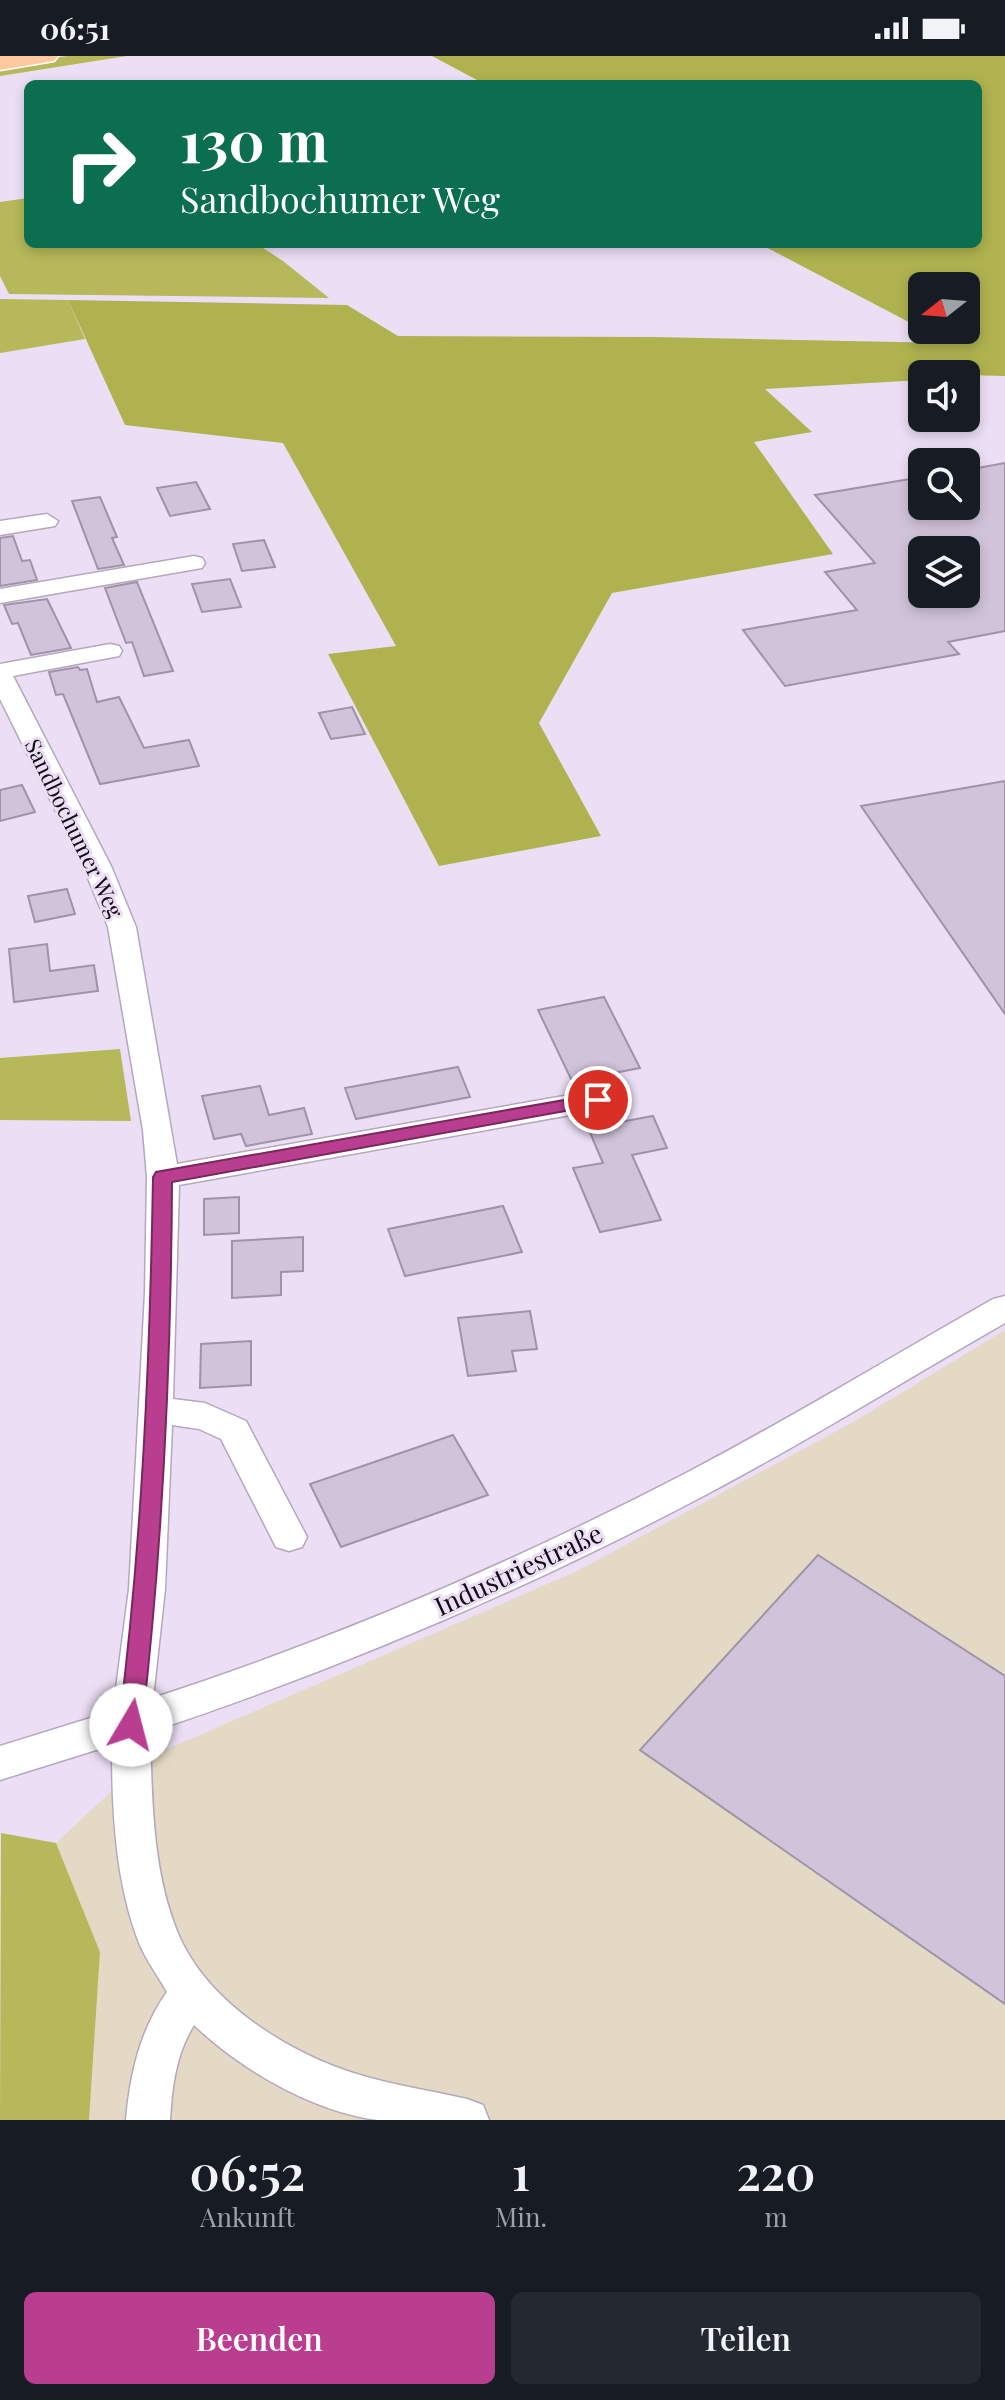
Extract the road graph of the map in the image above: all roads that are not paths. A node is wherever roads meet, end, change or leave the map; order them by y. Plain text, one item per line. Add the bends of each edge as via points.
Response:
1 (46, 56) edge
2 (0, 63) edge
3 (47, 521) dead end
4 (0, 528) edge
5 (194, 563) dead end
6 (0, 596) edge
7 (110, 651) dead end
8 (0, 673) edge
9 (598, 1100) dead end
10 (163, 1177) junction
11 (1005, 1308) edge
12 (155, 1410) junction
13 (289, 1537) dead end
14 (131, 1725) junction
15 (0, 1763) edge
16 (192, 1994) junction
17 (450, 2118) edge
18 (148, 2120) edge

1 - 2 highway
3 - 4 street
5 - 6 street
7 - 8 street, Sandbochumer Weg
8 - 10 street, Sandbochumer Weg via 122,927
9 - 10 street
10 - 12 street, Sandbochumer Weg
11 - 14 street, Industriestraße via 725,1468 577,1543 427,1611
12 - 13 street via 205,1416 234,1430
12 - 14 street, Sandbochumer Weg via 147,1589
14 - 15 street, Industriestraße
14 - 16 street, Sandbochumer Weg via 132,1811 142,1879 159,1940
16 - 17 street, Sandbochumer Weg via 275,2062 337,2089
16 - 18 street via 173,2014 163,2036

